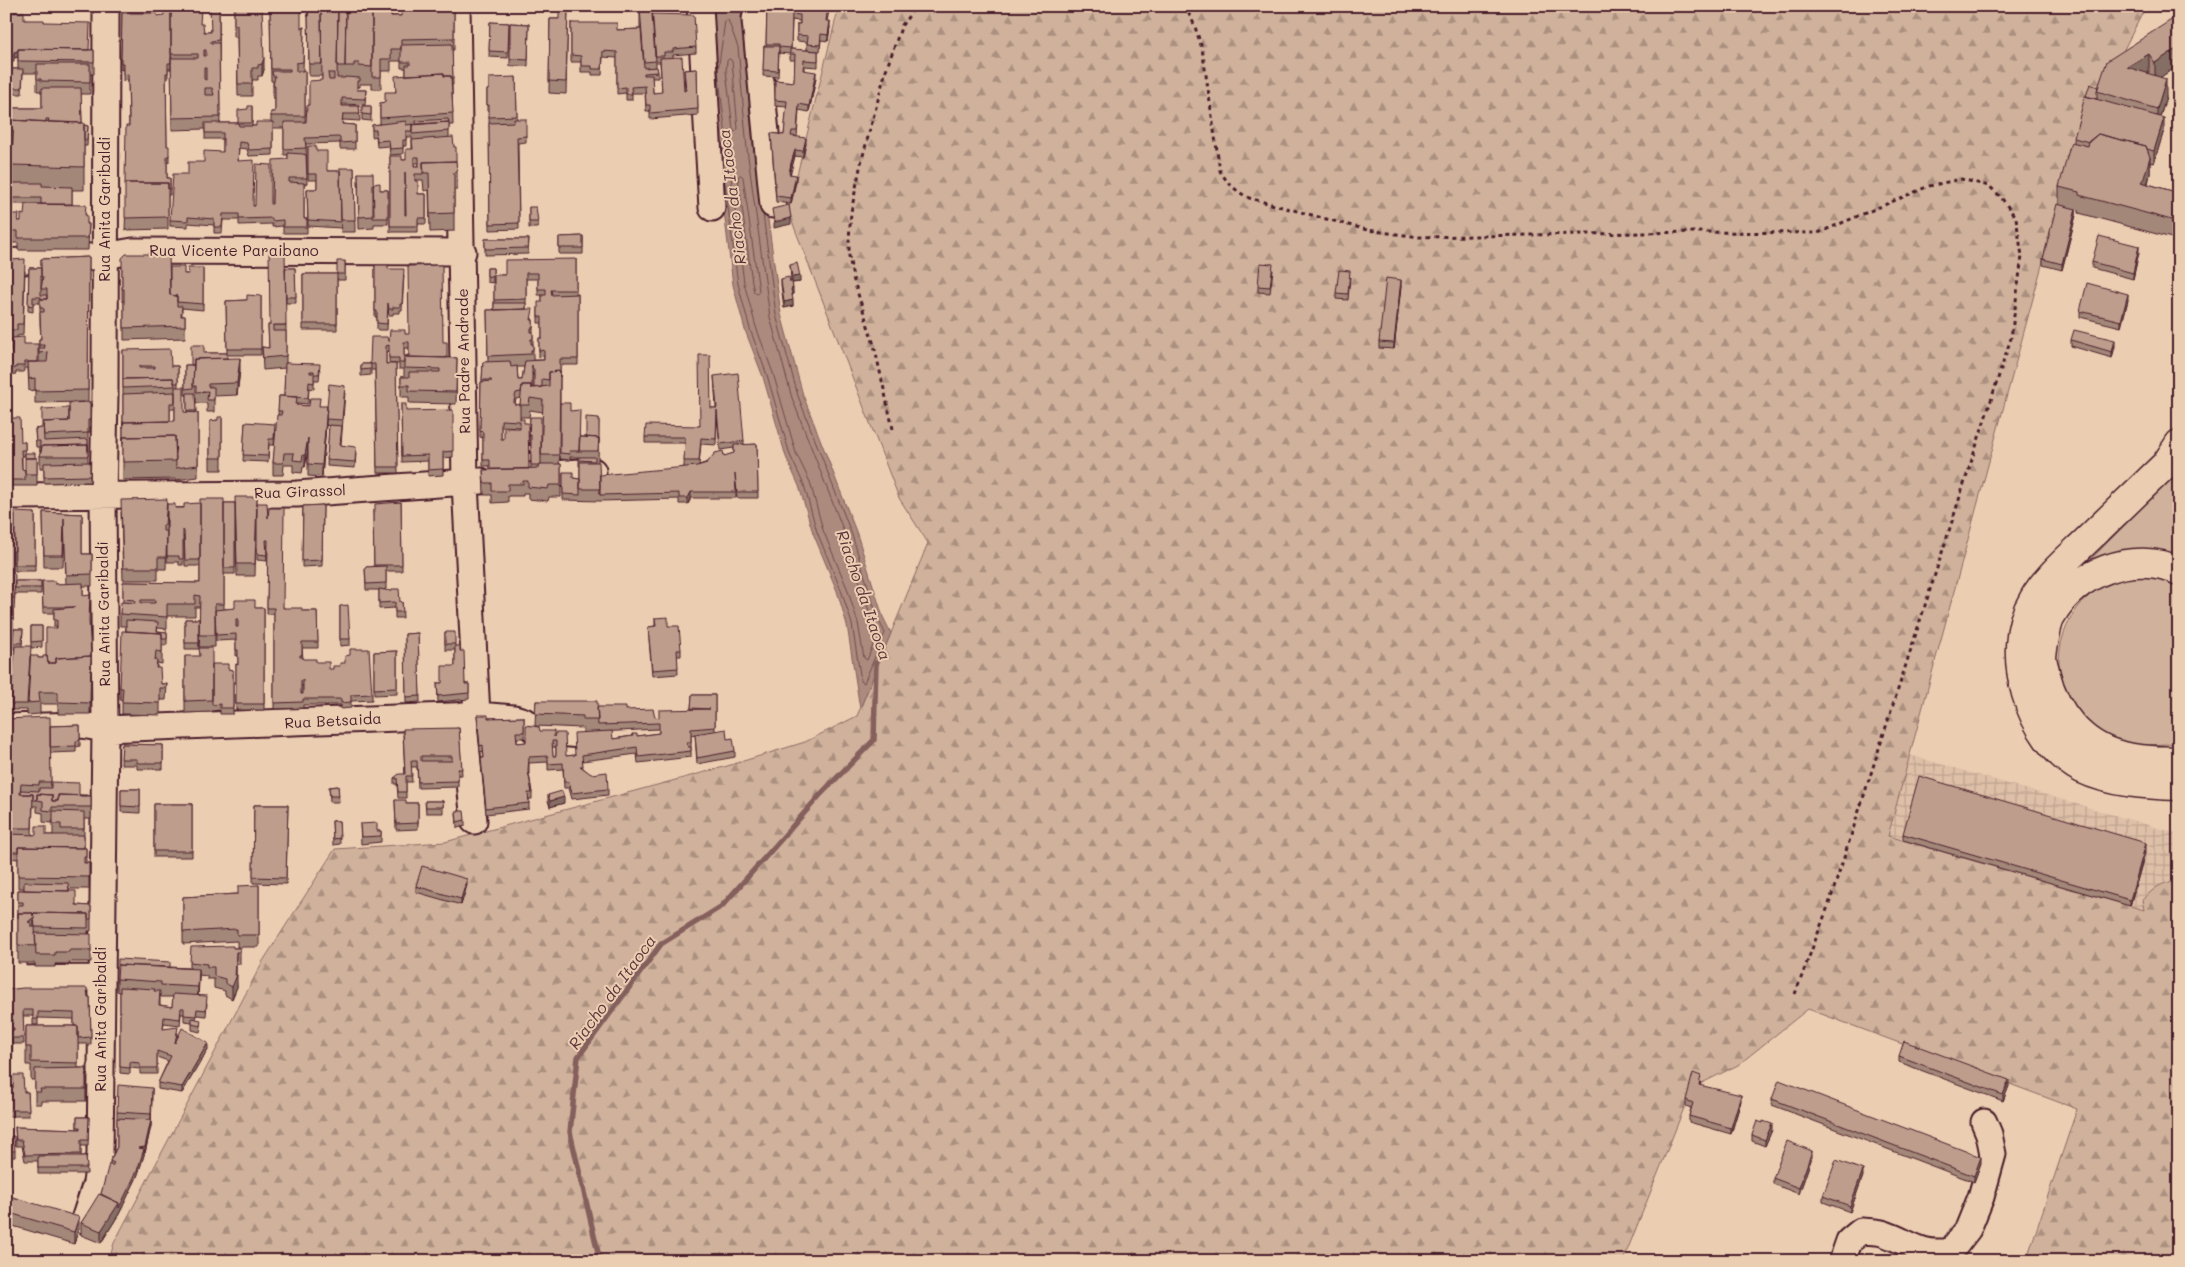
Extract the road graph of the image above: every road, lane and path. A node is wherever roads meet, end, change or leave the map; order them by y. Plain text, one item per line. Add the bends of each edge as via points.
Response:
1 (106, 6) edge
2 (457, 6) edge
3 (700, 6) edge
4 (757, 6) edge
5 (916, 6) edge
6 (1185, 6) edge
7 (773, 205) dead end
8 (712, 208) dead end
9 (463, 252) junction
10 (104, 256) junction
11 (6, 262) edge
12 (529, 426) edge
13 (893, 429) dead end
14 (2179, 444) edge
15 (593, 471) edge
16 (531, 476) junction
17 (465, 482) junction
18 (6, 496) edge
19 (102, 496) junction
20 (2179, 571) edge
21 (470, 715) junction
22 (6, 727) edge
23 (105, 730) junction
24 (656, 736) edge
25 (2179, 761) edge
26 (2179, 786) edge
27 (474, 821) dead end
28 (13, 864) dead end
29 (101, 978) junction
30 (10, 979) edge
31 (1795, 994) dead end
32 (1984, 1122) dead end
33 (84, 1220) edge
34 (1842, 1261) edge

1 - 10 street, Rua Anita Garibaldi
2 - 9 street, Rua Padre Andrade
3 - 8 street
4 - 7 street via 755,20
5 - 13 path via 902,25 886,70 861,163 849,240 853,278 874,345
6 - 31 path via 1202,48 1220,171 1227,182 1249,198 1367,230 1420,237 1818,233 1929,186 1961,179 1989,186 2016,218 2022,256 2011,338 1830,904
9 - 10 street, Rua Vicente Paraibano via 133,251
9 - 17 street, Rua Padre Andrade
10 - 11 street, Rua Vicente Paraibano
10 - 19 street, Rua Anita Garibaldi
12 - 16 path
14 - 26 main road via 2166,464 2058,568 2032,600 2019,637 2019,666 2031,711 2056,748 2082,768 2105,776 2140,785
15 - 16 street, Rua Girassol
16 - 17 street, Rua Girassol
17 - 19 street, Rua Girassol via 297,494
17 - 21 street, Rua Padre Andrade
18 - 19 street, Rua Girassol
19 - 23 street, Rua Anita Garibaldi
20 - 25 main road via 2145,562 2089,576 2050,616 2042,657 2050,691 2066,721 2092,743 2118,755
21 - 23 street, Rua Betsaida
21 - 24 street, Rua Betsaida via 514,718 524,721 536,731
21 - 27 street, Rua Padre Andrade
22 - 23 street, Rua Betsaida via 82,724
23 - 29 street, Rua Anita Garibaldi
28 - 30 street
29 - 30 street
29 - 33 street, Rua Anita Garibaldi via 100,1154 96,1184
32 - 34 street via 1993,1154 1968,1229 1951,1250 1936,1253 1883,1233 1862,1231 1849,1242

